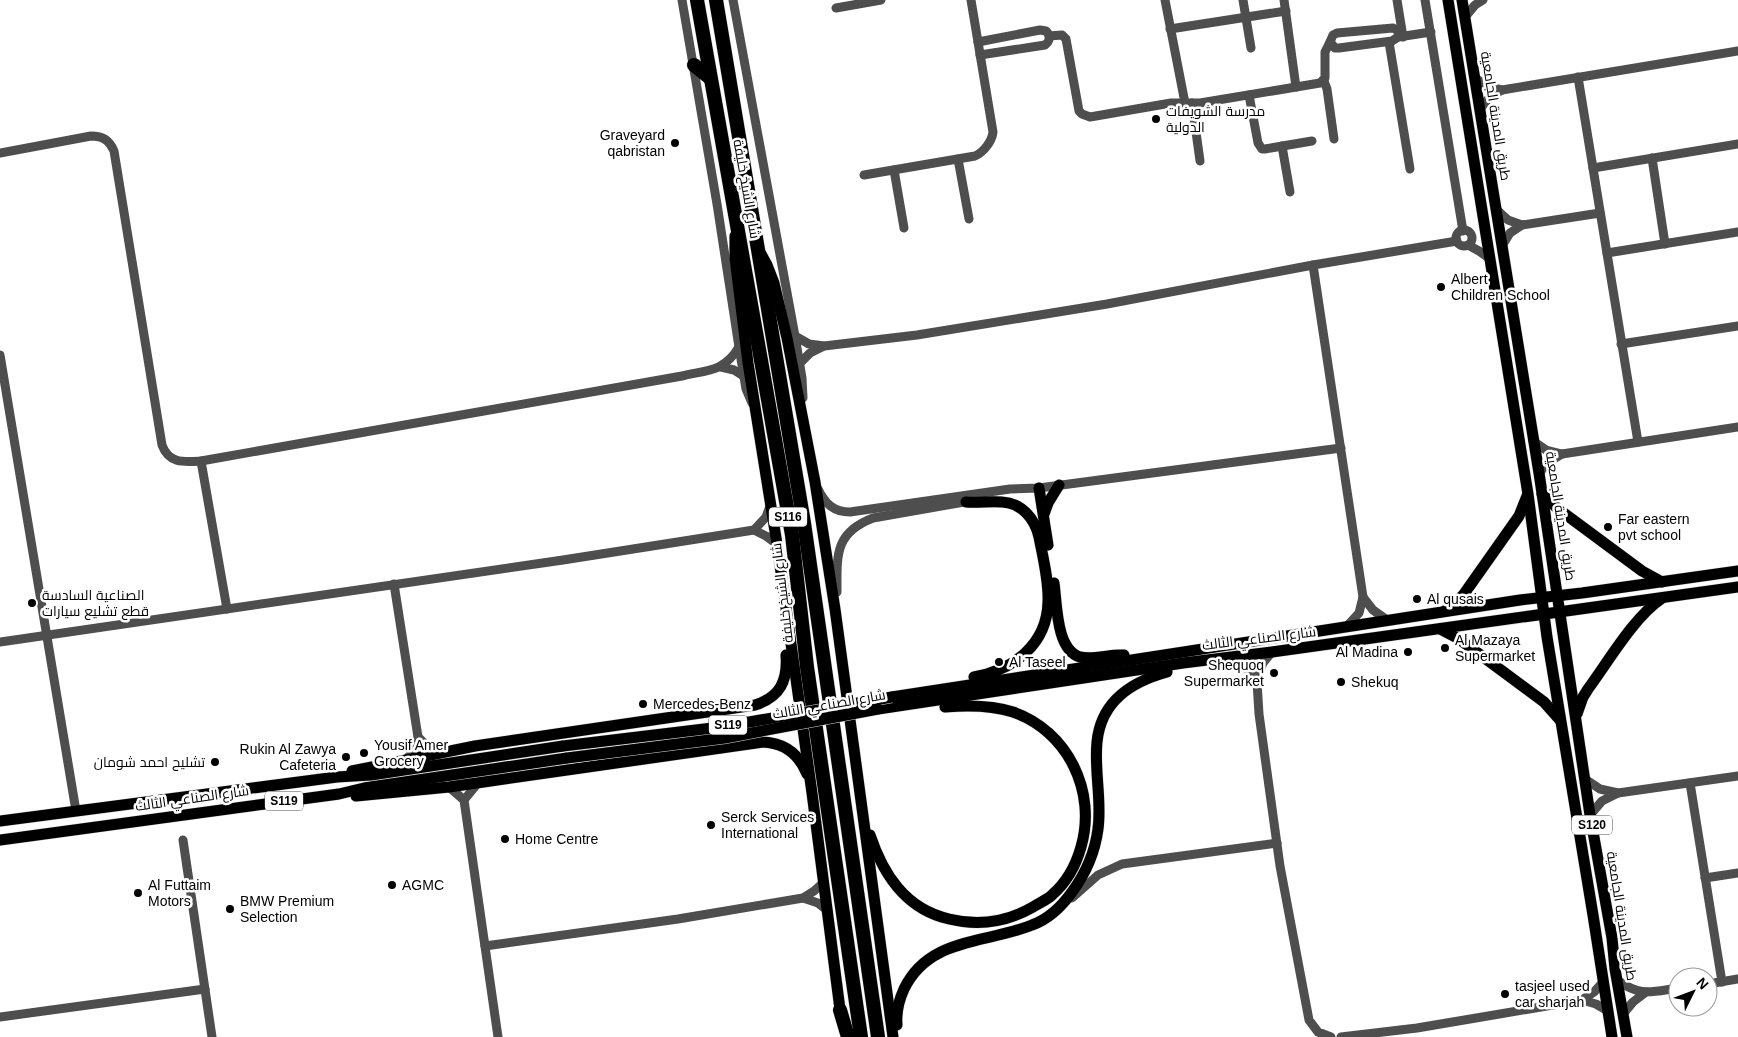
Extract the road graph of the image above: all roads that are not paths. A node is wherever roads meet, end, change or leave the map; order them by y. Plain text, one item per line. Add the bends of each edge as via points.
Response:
1 (682, 0) edge
2 (697, 0) edge
3 (716, 0) edge
4 (733, 0) edge
5 (881, 0) edge
6 (971, 0) edge
7 (1164, 0) edge
8 (1244, 0) edge
9 (1284, 0) edge
10 (1397, 0) edge
11 (1425, 0) edge
12 (1448, 0) edge
13 (1462, 0) edge
14 (1483, 0) edge
15 (836, 8) dead end
16 (1286, 11) junction
17 (1246, 17) junction
18 (1465, 17) junction
19 (1170, 29) junction
20 (1431, 32) junction
21 (1011, 36) junction
22 (1049, 36) junction
23 (1397, 39) junction
24 (978, 42) junction
25 (1330, 42) junction
26 (1251, 48) dead end
27 (1014, 50) junction
28 (1738, 51) edge
29 (980, 55) junction
30 (694, 65) junction
31 (1578, 77) junction
32 (710, 78) junction
33 (1475, 78) junction
34 (1324, 81) junction
35 (1296, 87) junction
36 (1502, 90) junction
37 (1249, 94) junction
38 (1189, 103) junction
39 (1480, 109) junction
40 (1466, 113) junction
41 (1334, 139) dead end
42 (1312, 141) dead end
43 (1486, 142) junction
44 (1738, 144) edge
45 (1282, 146) junction
46 (0, 154) edge
47 (1652, 158) junction
48 (958, 159) junction
49 (1200, 161) dead end
50 (1593, 168) junction
51 (1410, 169) dead end
52 (894, 170) junction
53 (864, 175) dead end
54 (1290, 192) dead end
55 (1496, 209) junction
56 (1600, 213) junction
57 (969, 219) dead end
58 (1483, 220) junction
59 (1522, 225) junction
60 (737, 227) junction
61 (904, 228) dead end
62 (1466, 232) junction
63 (1738, 232) edge
64 (1457, 241) junction
65 (1665, 244) junction
66 (1468, 246) junction
67 (1502, 246) junction
68 (758, 251) junction
69 (1607, 253) junction
70 (1489, 258) junction
71 (1313, 265) junction
72 (1738, 326) edge
73 (795, 336) junction
74 (1621, 344) junction
75 (824, 346) junction
76 (738, 347) junction
77 (0, 355) edge
78 (799, 364) junction
79 (721, 367) junction
80 (744, 377) junction
81 (755, 407) junction
82 (802, 419) junction
83 (1738, 427) edge
84 (1533, 441) junction
85 (1638, 442) junction
86 (1341, 448) junction
87 (1562, 454) junction
88 (201, 461) junction
89 (1539, 473) junction
90 (815, 482) junction
91 (1059, 485) junction
92 (1034, 489) junction
93 (1528, 494) junction
94 (1542, 494) junction
95 (966, 502) junction
96 (770, 506) junction
97 (1044, 514) junction
98 (754, 530) junction
99 (777, 544) junction
100 (1738, 572) edge
101 (1540, 581) junction
102 (1556, 581) junction
103 (1662, 582) junction
104 (394, 584) junction
105 (1738, 588) edge
106 (1572, 594) junction
107 (1558, 595) junction
108 (1363, 597) junction
109 (1542, 597) junction
110 (1662, 598) junction
111 (1528, 599) junction
112 (226, 609) junction
113 (835, 609) junction
114 (1574, 610) junction
115 (1444, 611) junction
116 (1561, 612) junction
117 (1544, 614) junction
118 (1530, 616) junction
119 (786, 618) junction
120 (1386, 620) junction
121 (1348, 625) junction
122 (1438, 629) junction
123 (1563, 629) junction
124 (1547, 632) junction
125 (47, 634) junction
126 (0, 642) edge
127 (1272, 652) junction
128 (1231, 658) junction
129 (1140, 659) junction
130 (1183, 663) junction
131 (1257, 682) junction
132 (967, 692) junction
133 (1576, 716) junction
134 (1560, 720) junction
135 (418, 737) junction
136 (440, 753) junction
137 (405, 761) junction
138 (1738, 776) edge
139 (337, 777) junction
140 (1585, 779) junction
141 (478, 782) junction
142 (1690, 783) junction
143 (449, 787) junction
144 (812, 793) junction
145 (1618, 793) junction
146 (339, 794) junction
147 (464, 800) junction
148 (76, 811) junction
149 (862, 814) junction
150 (1590, 815) junction
151 (0, 821) edge
152 (0, 840) edge
153 (183, 840) dead end
154 (1277, 843) junction
155 (1738, 873) edge
156 (1705, 878) junction
157 (824, 882) junction
158 (803, 898) junction
159 (1063, 904) junction
160 (828, 910) junction
161 (1594, 915) junction
162 (485, 946) junction
163 (1616, 974) junction
164 (1738, 979) edge
165 (1603, 982) junction
166 (1722, 982) junction
167 (1718, 983) edge
168 (205, 989) junction
169 (1668, 989) edge
170 (1646, 992) junction
171 (1582, 1000) junction
172 (840, 1010) junction
173 (1608, 1011) junction
174 (1623, 1014) junction
175 (0, 1017) edge
176 (212, 1037) edge
177 (498, 1037) edge
178 (844, 1037) edge
179 (848, 1037) edge
180 (861, 1037) edge
181 (878, 1037) edge
182 (893, 1037) edge
183 (898, 1037) edge
184 (1331, 1037) edge
185 (1341, 1037) edge
186 (1612, 1037) edge
187 (1627, 1037) edge

1 - 30 street
2 - 32 highway, شارع الشيخ خليفة / S116
3 - 68 highway, شارع الشيخ خليفة / S116
4 - 73 street
5 - 15 street
6 - 24 street
7 - 19 street
8 - 17 street
9 - 16 street
10 - 23 street
11 - 20 street
12 - 40 main road, طريق المدينة الجامعية / S120
13 - 18 main road, طريق المدينة الجامعية / S120
14 - 18 street
16 - 17 street
16 - 35 street
17 - 19 street
17 - 26 street
18 - 33 main road, طريق المدينة الجامعية / S120
19 - 38 street
20 - 23 street
20 - 62 street
21 - 22 street via 1043,30
21 - 24 street
21 - 27 street
22 - 27 street via 1045,45
22 - 38 street via 1059,35 1066,39 1079,111 1086,117
23 - 25 street via 1339,48
23 - 25 street via 1397,30 1389,28 1337,34
23 - 51 street
24 - 29 street
25 - 34 street via 1325,52
27 - 29 street
28 - 31 street
29 - 48 street via 993,136 979,154
30 - 32 highway
30 - 76 street
31 - 36 street
31 - 50 street
32 - 60 highway, شارع الشيخ خليفة / S116
33 - 36 street
33 - 39 main road, طريق المدينة الجامعية / S120
34 - 35 street
34 - 41 street
35 - 37 street
36 - 39 street
37 - 38 street
37 - 45 street via 1259,146 1265,150
38 - 49 street
39 - 43 main road, طريق المدينة الجامعية / S120
40 - 43 main road via 1476,140 1481,144
40 - 58 main road, طريق المدينة الجامعية / S120
42 - 45 street
43 - 55 main road, طريق المدينة الجامعية / S120
44 - 47 street
45 - 54 street
46 - 88 street via 91,136 99,136 111,144 162,445 164,452 173,460
47 - 50 street
47 - 65 street
48 - 52 street
48 - 57 street
50 - 56 street
52 - 53 street
52 - 61 street
55 - 59 street via 1508,220
55 - 67 main road, طريق المدينة الجامعية / S120
56 - 59 street
56 - 69 street
58 - 62 street
58 - 70 main road, طريق المدينة الجامعية / S120
59 - 67 street via 1510,233
60 - 81 main road via 735,258
60 - 180 highway, شارع الشيخ خليفة / S116 via 792,535 807,667
62 - 64 street via 1457,234
62 - 66 street via 1472,240
63 - 65 street
64 - 66 street
64 - 71 street
65 - 69 street
66 - 70 street
67 - 84 main road, طريق المدينة الجامعية / S120
68 - 82 main road via 776,291
68 - 181 highway, شارع الشيخ خليفة / S116 via 809,551
69 - 74 street
70 - 93 main road, طريق المدينة الجامعية / S120
71 - 75 street via 983,324
71 - 86 street
72 - 74 street
73 - 75 street via 809,344
73 - 78 street
74 - 85 street
75 - 78 street
76 - 79 street
76 - 80 street
77 - 125 street
78 - 82 street
79 - 80 street
79 - 88 street
80 - 81 street via 748,397
81 - 96 main road
82 - 90 main road
83 - 85 street
84 - 87 street via 1546,450
84 - 89 main road, طريق المدينة الجامعية / S120
85 - 87 street
86 - 91 street
86 - 108 street
87 - 89 street
88 - 112 street
89 - 94 main road, طريق المدينة الجامعية / S120
90 - 92 street via 827,504 845,512 1010,489
90 - 113 main road
91 - 92 street
91 - 97 main road
92 - 95 street
92 - 97 main road
93 - 101 main road, طريق المدينة الجامعية / S120
93 - 115 main road via 1522,512 1460,599
94 - 102 main road, طريق المدينة الجامعية / S120
94 - 103 main road via 1642,571
95 - 113 street via 873,518 853,528 837,554
95 - 132 main road via 1003,502 1029,515 1040,537 1048,602 1039,634 1024,655 1005,668 984,676
96 - 98 street via 766,517
96 - 99 main road
97 - 129 main road via 1065,645 1081,657 1122,655
98 - 99 street
98 - 104 street
99 - 119 main road
100 - 103 main road, S119
101 - 102 main road via 1549,584
101 - 109 main road, طريق المدينة الجامعية / S120
102 - 107 main road, طريق المدينة الجامعية / S120
103 - 106 main road, S119
104 - 112 street
104 - 135 street
105 - 110 main road, S119
106 - 107 main road, S119
106 - 114 main road via 1570,604
107 - 109 main road, S119
107 - 116 main road, طريق المدينة الجامعية / S120
108 - 120 street
108 - 121 street via 1359,613
109 - 111 main road, شارع الصناعي الثالث / S119
109 - 117 main road, طريق المدينة الجامعية / S120
110 - 114 main road, S119
110 - 133 main road via 1646,610 1628,634 1588,689
111 - 115 main road, شارع الصناعي الثالث / S119
111 - 118 main road via 1533,607
112 - 125 street
113 - 149 main road
114 - 116 main road, S119
115 - 120 main road, شارع الصناعي الثالث / S119
116 - 117 main road, S119
116 - 123 main road, طريق المدينة الجامعية / S120
117 - 118 main road, شارع الصناعي الثالث / S119
117 - 124 main road, طريق المدينة الجامعية / S120
118 - 122 main road, شارع الصناعي الثالث / S119
119 - 136 main road via 787,673 775,694 755,706
119 - 144 main road
120 - 121 main road, شارع الصناعي الثالث / S119
121 - 129 main road, شارع الصناعي الثالث / S119
122 - 127 main road, شارع الصناعي الثالث / S119
122 - 134 main road via 1459,639 1544,702
123 - 124 main road via 1555,626
123 - 133 main road, طريق المدينة الجامعية / S120
124 - 134 main road, طريق المدينة الجامعية / S120
125 - 126 street
125 - 148 street
127 - 128 main road, شارع الصناعي الثالث / S119
127 - 131 street via 1263,663
128 - 130 main road, شارع الصناعي الثالث / S119
128 - 131 street via 1246,668
129 - 132 main road, شارع الصناعي الثالث / S119
130 - 132 main road, شارع الصناعي الثالث / S119
130 - 159 main road via 1131,686 1114,702 1104,720 1097,742 1099,812 1095,846 1085,872
131 - 154 street
132 - 139 main road, شارع الصناعي الثالث / S119, bridge via 892,697 721,727
132 - 146 main road, شارع الصناعي الثالث / S119, bridge via 726,738 567,758
132 - 149 main road via 998,709 1039,725 1060,744 1078,773 1086,805 1082,842 1071,871 1051,896 1027,910 995,922 961,922 929,912 891,881 882,867
133 - 140 main road, طريق المدينة الجامعية / S120
134 - 161 main road, طريق المدينة الجامعية / S120
135 - 136 street
135 - 137 street via 414,750
136 - 137 main road
137 - 139 main road
138 - 142 street
139 - 148 main road, شارع الصناعي الثالث / S119
140 - 145 street via 1600,789
140 - 150 main road, طريق المدينة الجامعية / S120
141 - 143 main road
141 - 144 main road via 771,742 786,747 798,758 806,771
141 - 147 street
142 - 145 street
142 - 156 street
143 - 146 main road via 369,795
143 - 147 street
144 - 157 main road
145 - 150 street via 1602,802
146 - 152 main road, شارع الصناعي الثالث / S119
147 - 162 street
148 - 151 main road, شارع الصناعي الثالث / S119
149 - 182 main road
150 - 163 main road, طريق المدينة الجامعية / S120
153 - 168 street
154 - 159 street via 1122,864 1098,875
154 - 184 street via 1309,1020 1318,1032
155 - 156 street
156 - 166 street
157 - 158 street
157 - 160 main road
158 - 160 street
158 - 162 street
159 - 183 main road via 1033,925 958,945 924,962 902,993 897,1015
160 - 172 main road
161 - 163 main road via 1599,914 1602,918
161 - 165 main road, طريق المدينة الجامعية / S120
162 - 177 street
163 - 170 street via 1630,989
163 - 174 main road, طريق المدينة الجامعية / S120
164 - 166 street
165 - 171 street
165 - 173 main road, طريق المدينة الجامعية / S120
166 - 167 street
168 - 175 street
168 - 176 street
169 - 170 street
170 - 174 street
171 - 173 street
171 - 185 street via 1417,1028
172 - 178 main road
172 - 179 highway
173 - 186 main road, طريق المدينة الجامعية / S120
174 - 187 main road, طريق المدينة الجامعية / S120

